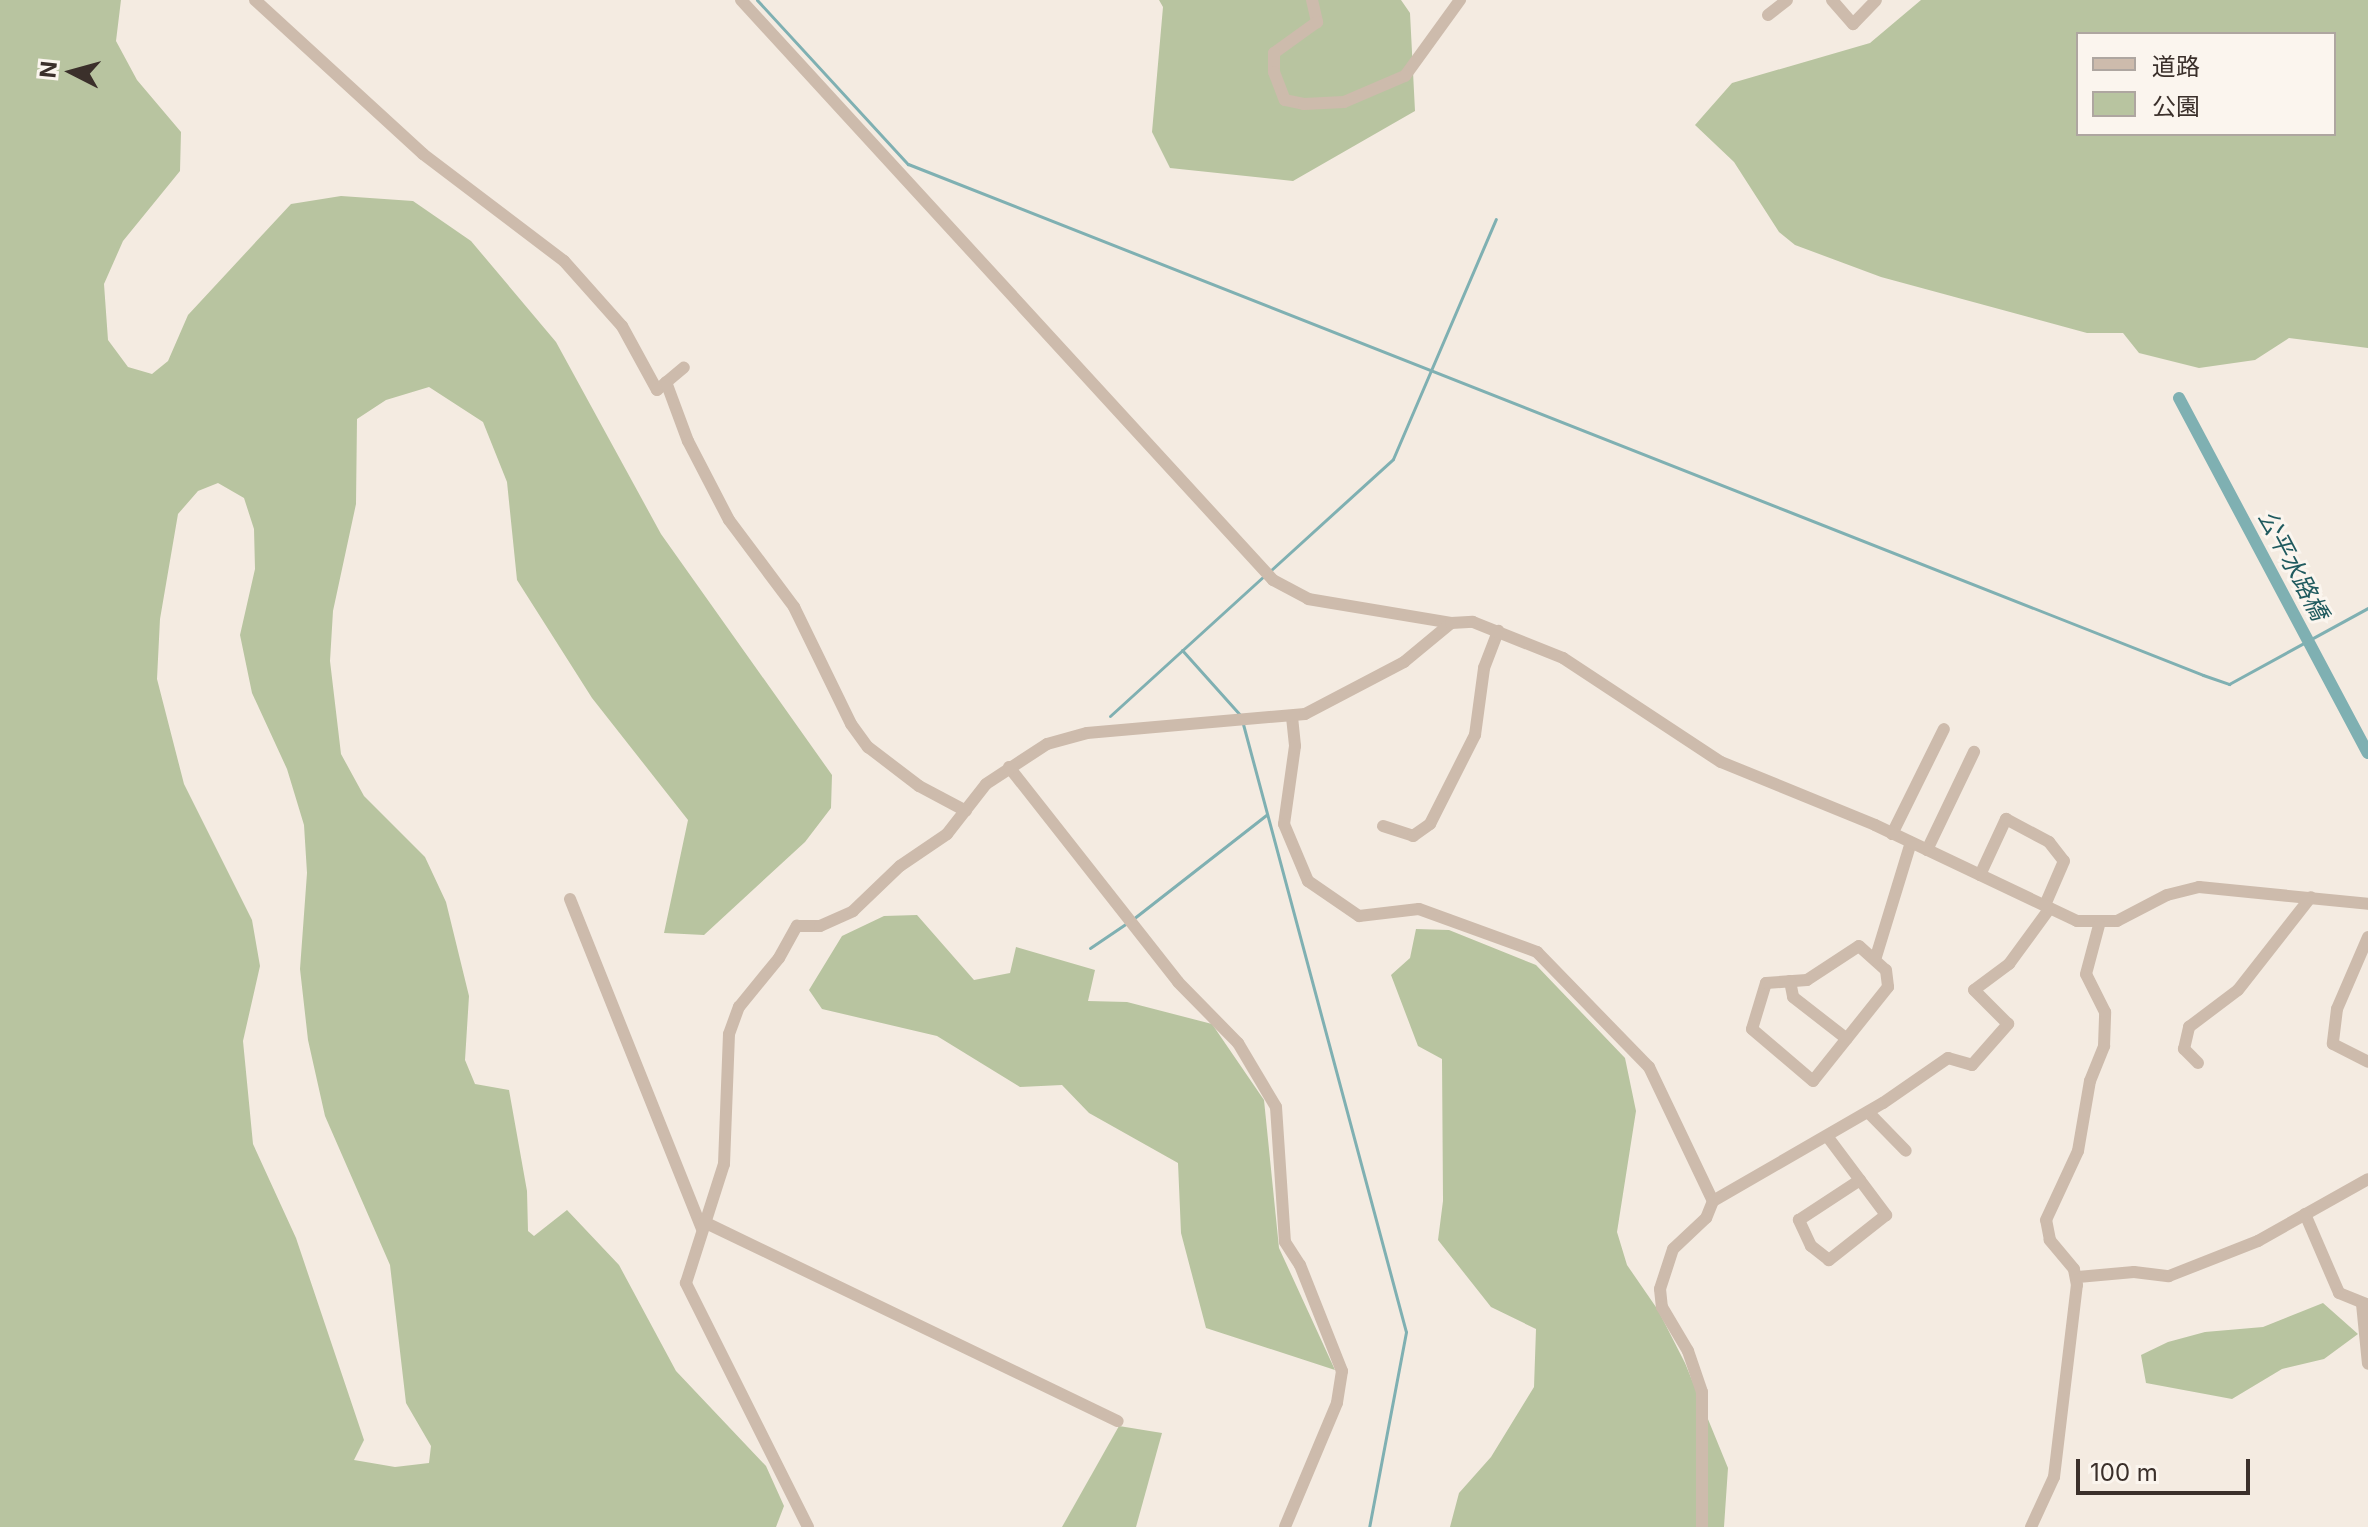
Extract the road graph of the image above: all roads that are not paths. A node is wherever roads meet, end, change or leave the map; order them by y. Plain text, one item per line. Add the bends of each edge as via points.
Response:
1 (255, 0) edge
2 (741, 0) edge
3 (1312, 0) edge
4 (1460, 0) edge
5 (1787, 0) edge
6 (1832, 0) edge
7 (1876, 0) edge
8 (1768, 15) dead end
9 (684, 367) dead end
10 (666, 382) junction
11 (1451, 623) junction
12 (1498, 631) junction
13 (1292, 717) junction
14 (1944, 729) dead end
15 (1974, 752) dead end
16 (1009, 767) junction
17 (966, 811) junction
18 (1383, 826) dead end
19 (1892, 834) junction
20 (1911, 842) junction
21 (1927, 850) junction
22 (1980, 875) junction
23 (2311, 897) junction
24 (570, 899) dead end
25 (2368, 904) edge
26 (2048, 906) junction
27 (2099, 925) junction
28 (2368, 937) edge
29 (1875, 960) junction
30 (1790, 981) junction
31 (1847, 1039) junction
32 (2368, 1062) edge
33 (2198, 1063) dead end
34 (1868, 1112) junction
35 (1827, 1136) junction
36 (1906, 1151) dead end
37 (2368, 1179) edge
38 (1860, 1180) junction
39 (1713, 1201) junction
40 (2305, 1214) junction
41 (703, 1226) junction
42 (2078, 1277) junction
43 (2365, 1304) edge
44 (2368, 1364) edge
45 (1118, 1421) dead end
46 (808, 1527) edge
47 (1285, 1527) edge
48 (1702, 1527) edge
49 (2031, 1527) edge

1 - 10 street via 423,154 564,261 622,326 657,390
2 - 11 street via 1273,580 1308,599
3 - 4 street via 1317,22 1274,53 1274,72 1285,100 1304,104 1344,102 1405,76
5 - 8 street
6 - 7 street via 1853,24
9 - 10 street
10 - 17 street via 688,441 729,520 794,607 851,724 868,747 919,786
11 - 12 street via 1473,622
11 - 13 street via 1404,662 1320,710
12 - 18 street via 1484,668 1475,735 1430,824 1413,836
12 - 19 street via 1563,658 1721,762
13 - 16 street via 1066,736
13 - 39 street via 1295,746 1284,824 1308,881 1359,916 1419,909 1547,959 1649,1067
14 - 19 street
15 - 21 street
16 - 17 street via 986,784
16 - 47 street via 1178,982 1238,1043 1276,1107 1285,1242 1300,1265 1342,1371 1337,1403
17 - 41 street via 947,834 900,866 853,911 820,926 797,926 739,1007 729,1034 724,1091 728,1139
19 - 20 street
20 - 21 street
20 - 29 street
21 - 22 street
22 - 26 street
22 - 26 street via 2006,819 2049,842 2064,861
23 - 25 street
23 - 27 street via 2199,887
23 - 33 street via 2238,990 2189,1027 2184,1049
24 - 41 street
26 - 27 street
26 - 34 street via 2009,964 1974,990 2008,1024 1972,1065 1948,1058
27 - 42 street via 2086,974 2105,1012 2104,1046 2090,1081 2078,1151 2046,1220 2050,1240
28 - 32 street via 2337,1009 2333,1044
29 - 30 street via 1859,946 1807,980
29 - 31 street via 1886,970 1888,987
30 - 31 street via 1793,997
30 - 31 street via 1766,983 1752,1029 1813,1081
34 - 35 street
34 - 36 street
35 - 38 street
35 - 39 street
37 - 40 street
38 - 38 street via 1886,1215 1829,1260 1811,1246 1799,1220
39 - 48 street via 1706,1218 1673,1249 1660,1289 1662,1307 1688,1351 1702,1392
40 - 42 street via 2258,1241 2169,1276 2134,1272
40 - 43 street via 2339,1293
41 - 45 street
41 - 46 street via 685,1274 692,1301
42 - 49 street via 2054,1477
43 - 44 street

